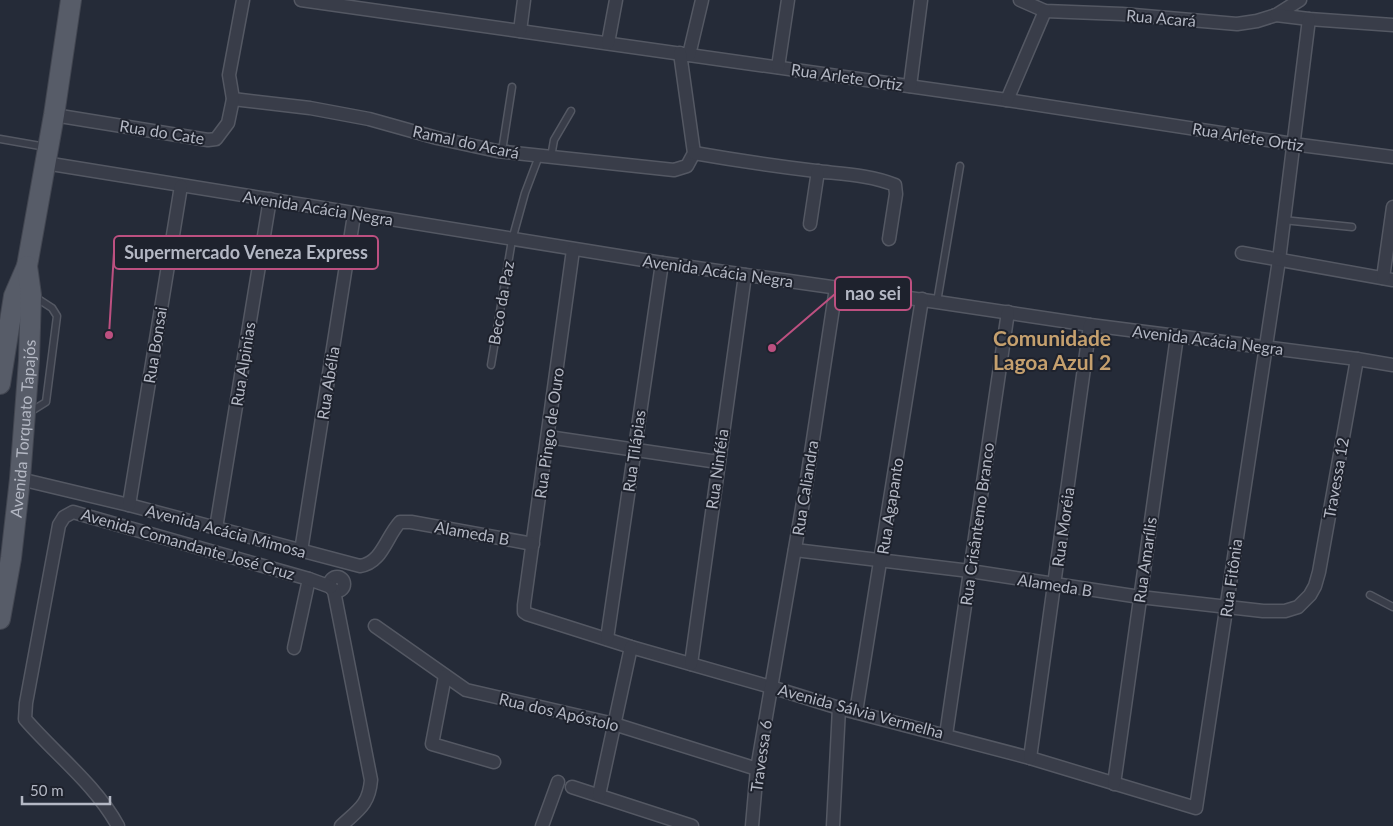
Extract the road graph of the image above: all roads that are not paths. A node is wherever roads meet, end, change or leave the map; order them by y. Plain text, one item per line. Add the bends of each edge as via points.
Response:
1 (71, 0) edge
2 (243, 0) edge
3 (301, 0) edge
4 (524, 0) edge
5 (616, 0) edge
6 (702, 0) edge
7 (788, 0) edge
8 (921, 0) edge
9 (1020, 0) edge
10 (1300, 0) edge
11 (1045, 11) junction
12 (1276, 15) junction
13 (1309, 19) junction
14 (1393, 25) edge
15 (520, 31) junction
16 (608, 43) junction
17 (685, 54) junction
18 (778, 67) junction
19 (910, 86) junction
20 (512, 87) dead end
21 (233, 99) junction
22 (1007, 100) junction
23 (571, 111) dead end
24 (54, 115) junction
25 (0, 139) edge
26 (1293, 144) junction
27 (502, 151) junction
28 (694, 153) junction
29 (46, 156) junction
30 (545, 156) junction
31 (1393, 157) edge
32 (960, 166) dead end
33 (818, 171) junction
34 (181, 186) junction
35 (270, 199) junction
36 (1393, 207) edge
37 (354, 215) junction
38 (1284, 220) junction
39 (810, 224) dead end
40 (1352, 227) dead end
41 (889, 239) dead end
42 (512, 240) junction
43 (573, 250) junction
44 (1242, 253) dead end
45 (1278, 260) junction
46 (662, 263) junction
47 (27, 266) junction
48 (745, 274) junction
49 (1388, 279) edge
50 (836, 288) junction
51 (922, 299) junction
52 (937, 302) junction
53 (1008, 312) junction
54 (1090, 325) junction
55 (1177, 336) junction
56 (1265, 348) junction
57 (1357, 359) junction
58 (491, 365) dead end
59 (1393, 365) edge
60 (0, 384) edge
61 (548, 437) junction
62 (634, 450) junction
63 (718, 462) junction
64 (20, 479) junction
65 (128, 505) junction
66 (411, 522) joint
67 (216, 528) junction
68 (533, 544) junction
69 (795, 550) junction
70 (302, 551) junction
71 (881, 561) junction
72 (970, 571) junction
73 (309, 578) junction
74 (1055, 585) junction
75 (1310, 595) joint
76 (1370, 595) dead end
77 (1140, 597) junction
78 (1393, 607) edge
79 (1227, 608) junction
80 (527, 614) joint
81 (0, 619) edge
82 (375, 626) dead end
83 (607, 639) junction
84 (294, 648) dead end
85 (631, 648) junction
86 (691, 664) junction
87 (445, 676) junction
88 (771, 687) junction
89 (839, 708) junction
90 (856, 712) junction
91 (614, 724) junction
92 (946, 735) junction
93 (1030, 758) junction
94 (494, 762) dead end
95 (757, 769) junction
96 (558, 782) dead end
97 (1114, 784) junction
98 (572, 787) dead end
99 (599, 795) junction
100 (1196, 808) joint
101 (688, 825) edge
102 (118, 826) edge
103 (341, 826) edge
104 (543, 826) edge
105 (752, 826) edge
106 (833, 826) edge

1 - 24 main road, Avenida Torquato Tapajós
2 - 21 street, Rua do Cate via 229,75
3 - 15 street, Rua Arlete Ortiz
4 - 15 street
5 - 16 street
6 - 17 street
7 - 18 street
8 - 19 street
9 - 11 street, Rua Acará
10 - 12 street, Rua Acará
11 - 12 street, Rua Acará via 1237,24
11 - 22 street
12 - 13 street
13 - 14 street
13 - 26 street
15 - 16 street, Rua Arlete Ortiz
16 - 17 street, Rua Arlete Ortiz
17 - 18 street, Rua Arlete Ortiz
17 - 28 street
18 - 19 street, Rua Arlete Ortiz
19 - 22 street, Rua Arlete Ortiz
20 - 27 lane
21 - 24 street, Rua do Cate via 225,129 216,139 208,140
21 - 27 street, Ramal do Acará via 369,118 437,138
22 - 26 street, Rua Arlete Ortiz
23 - 30 lane, Beco da Paz
24 - 29 main road, Avenida Torquato Tapajós
25 - 29 lane
26 - 31 street, Rua Arlete Ortiz
26 - 38 street, Rua Fitônia
27 - 30 street, Ramal do Acará
28 - 30 street, Ramal do Acará via 687,166 674,170
28 - 33 street
29 - 34 street, Avenida Acácia Negra
29 - 47 main road, Avenida Torquato Tapajós
30 - 42 lane, Beco da Paz via 525,193
32 - 52 lane
33 - 39 street
33 - 41 street via 895,185
34 - 35 street, Avenida Acácia Negra
34 - 65 street, Rua Bonsai
35 - 37 street, Avenida Acácia Negra
35 - 67 street, Rua Alpinias
36 - 49 street
37 - 42 street, Avenida Acácia Negra
37 - 70 street, Rua Abélia
38 - 40 lane
38 - 45 street, Rua Fitônia
42 - 43 street, Avenida Acácia Negra
42 - 58 lane, Beco da Paz
43 - 46 street, Avenida Acácia Negra
43 - 61 street, Rua Pingo de Ouro
44 - 45 street
45 - 49 street
45 - 56 street, Rua Fitônia
46 - 48 street, Avenida Acácia Negra
46 - 62 street, Rua Tilápias
47 - 60 main road, Avenida Torquato Tapajós via 14,296
47 - 64 main road, Avenida Torquato Tapajós via 31,295 29,360
48 - 50 street, Avenida Acácia Negra
48 - 63 street, Rua Ninféia
50 - 51 street, Avenida Acácia Negra
50 - 69 street, Rua Caliandra
51 - 52 street, Avenida Acácia Negra
51 - 71 street, Rua Agapanto
52 - 53 street, Avenida Acácia Negra
53 - 54 street, Avenida Acácia Negra
53 - 72 street, Rua Crisântemo Branco
54 - 55 street, Avenida Acácia Negra
54 - 74 street, Rua Moréia
55 - 56 street, Avenida Acácia Negra
55 - 77 street, Rua Amarílis
56 - 57 street, Avenida Acácia Negra
56 - 79 street, Rua Fitônia
57 - 59 street, Avenida Acácia Negra
57 - 75 street, Travessa 12 via 1319,572
61 - 62 street
61 - 68 street, Rua Pingo de Ouro
62 - 63 street
62 - 83 street, Rua Tilápias
63 - 86 street, Rua Ninféia
64 - 65 street, Avenida Acácia Mimosa
64 - 81 main road, Avenida Torquato Tapajós via 12,558
65 - 67 street, Avenida Acácia Mimosa
66 - 68 street, Alameda B
66 - 70 street, Avenida Acácia Mimosa via 400,522 377,558 368,565 349,565
67 - 70 street, Avenida Acácia Mimosa
68 - 80 street, Rua Pingo de Ouro via 524,605
69 - 71 street, Alameda B
69 - 88 street, Rua Caliandra
71 - 72 street, Alameda B
71 - 90 street, Rua Agapanto
72 - 74 street, Alameda B
72 - 92 street, Rua Crisântemo Branco
73 - 84 street
73 - 102 street, Avenida Comandante José Cruz via 73,512 64,517 59,525 26,703 26,719 108,808
73 - 103 street, Avenida Comandante José Cruz via 332,589 371,780 367,800
74 - 77 street, Alameda B
74 - 93 street, Rua Moréia
75 - 79 street, Alameda B via 1298,607 1285,611
76 - 78 lane
77 - 79 street, Alameda B
77 - 97 street, Rua Amarílis
79 - 100 street, Rua Fitônia
80 - 83 street, Avenida Sálvia Vermelha
82 - 87 street, Rua dos Apóstolo
83 - 85 street, Avenida Sálvia Vermelha
85 - 86 street, Avenida Sálvia Vermelha
85 - 91 street
86 - 88 street, Avenida Sálvia Vermelha
87 - 91 street, Rua dos Apóstolo via 466,690
87 - 94 street via 432,744
88 - 89 street, Avenida Sálvia Vermelha
88 - 95 street, Travessa 6
89 - 90 street, Avenida Sálvia Vermelha
89 - 106 street
90 - 92 street, Avenida Sálvia Vermelha
91 - 95 street, Rua dos Apóstolo
91 - 99 street
92 - 93 street, Avenida Sálvia Vermelha
93 - 97 street, Avenida Sálvia Vermelha
95 - 105 street, Travessa 6
96 - 104 street
97 - 100 street, Avenida Sálvia Vermelha
98 - 99 street
99 - 101 street

